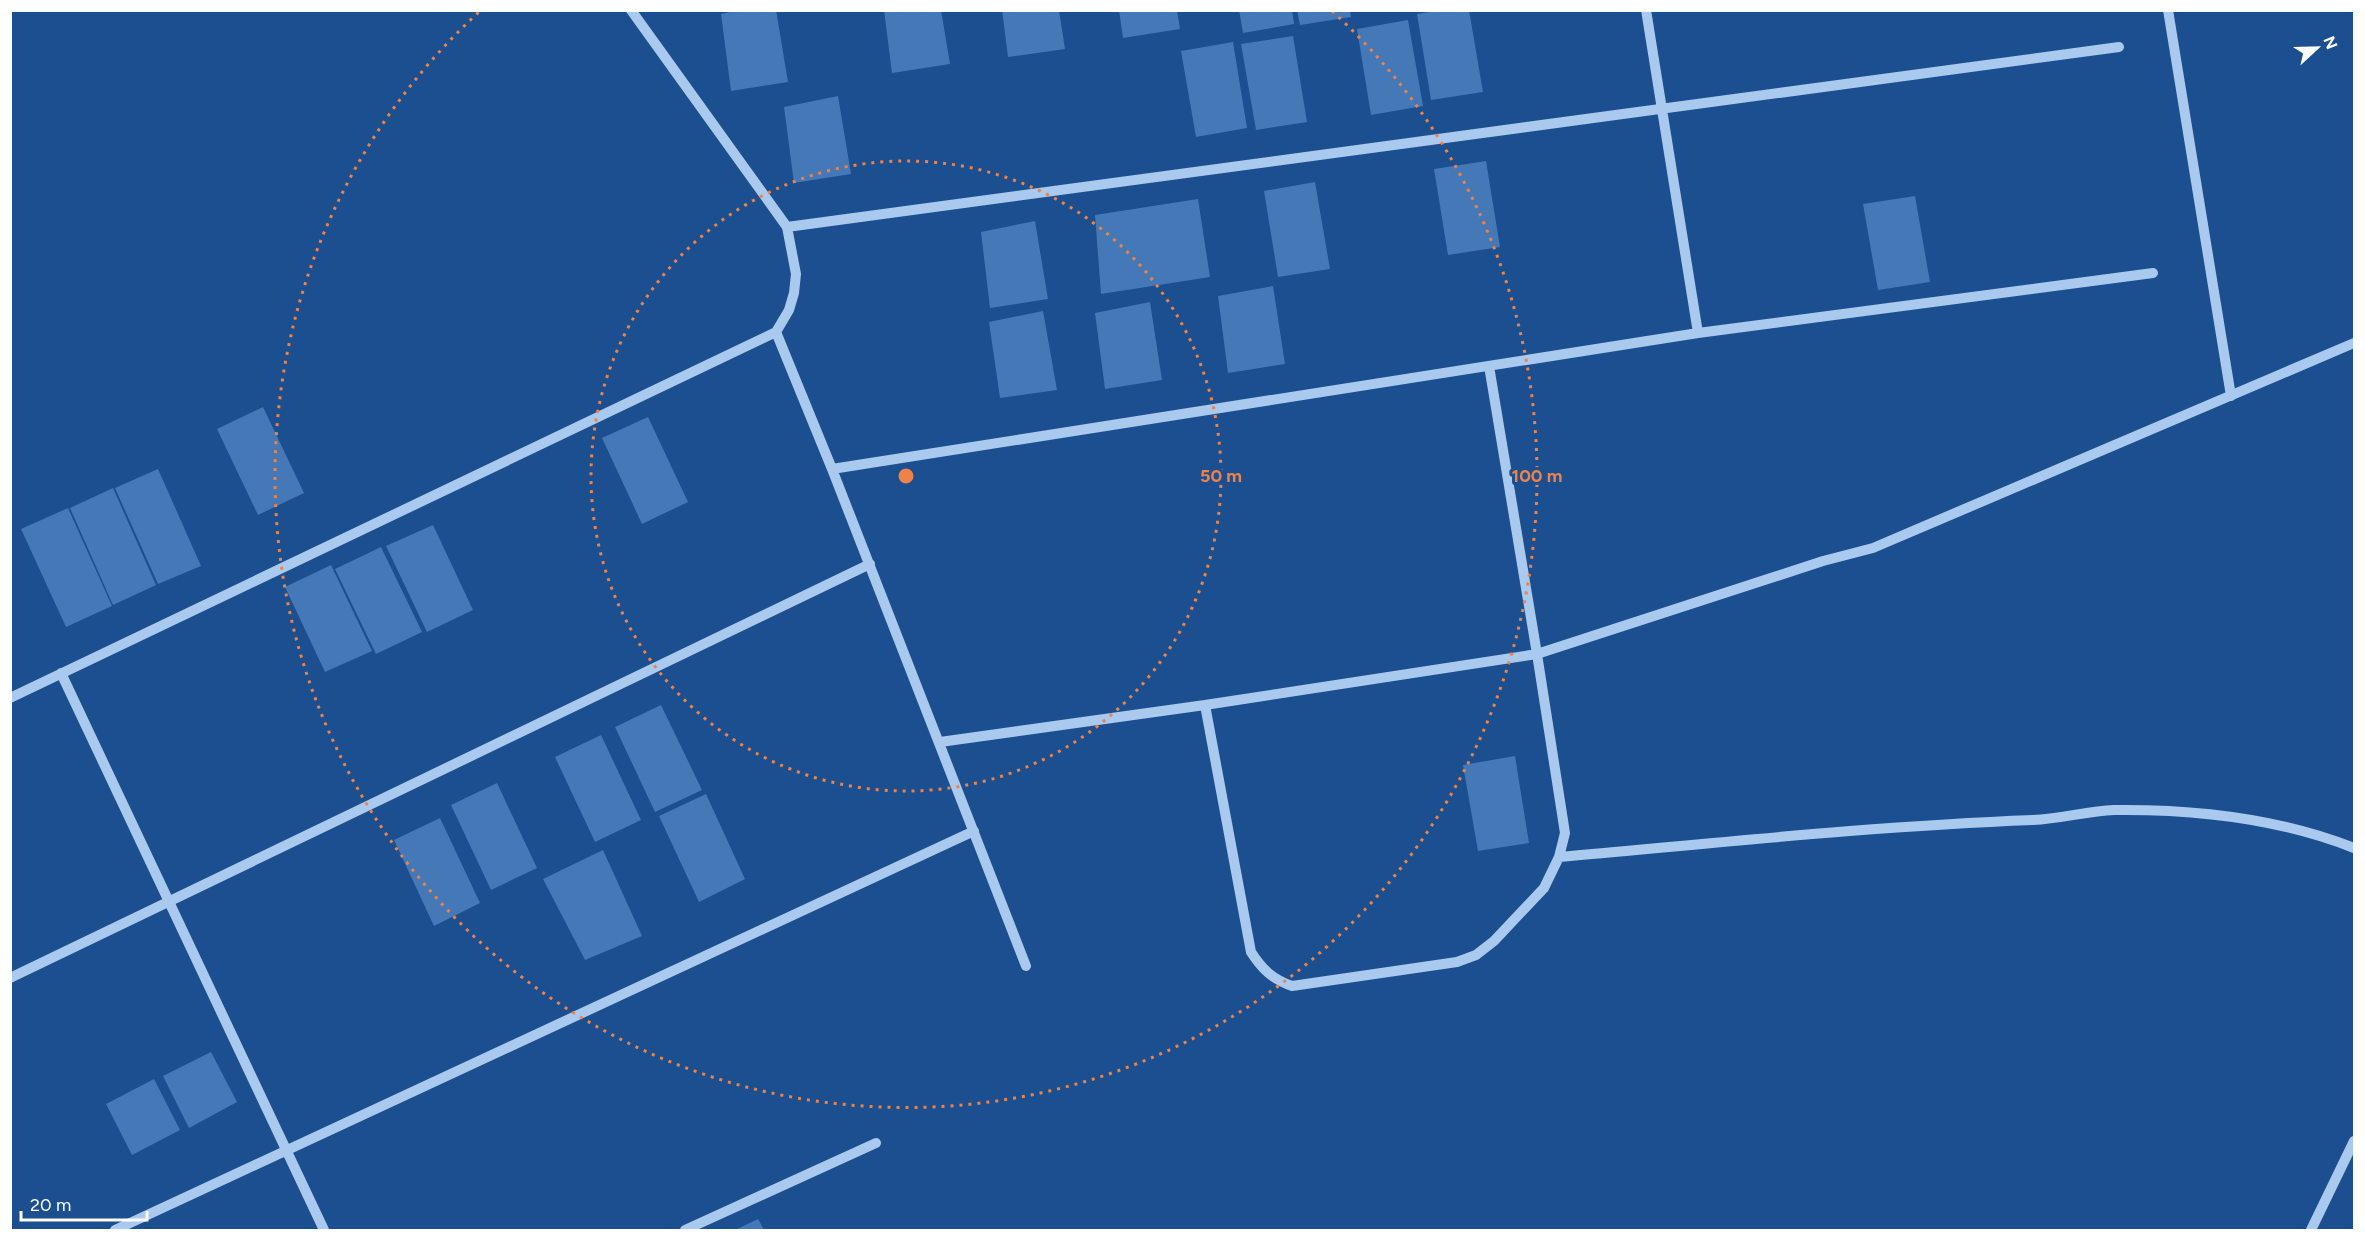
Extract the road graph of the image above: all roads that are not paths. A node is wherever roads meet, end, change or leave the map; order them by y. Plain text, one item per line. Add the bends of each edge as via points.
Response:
1 (631, 10) edge
2 (1646, 10) edge
3 (2168, 10) edge
4 (2119, 47) dead end
5 (1662, 109) junction
6 (787, 227) junction
7 (2153, 273) dead end
8 (776, 332) junction
9 (1698, 333) junction
10 (2355, 343) edge
11 (1489, 366) junction
12 (2231, 396) junction
13 (832, 469) junction
14 (870, 564) junction
15 (1537, 654) junction
16 (61, 674) junction
17 (10, 698) edge
18 (1205, 705) junction
19 (940, 742) junction
20 (974, 831) junction
21 (2355, 848) edge
22 (1559, 857) junction
23 (169, 902) junction
24 (1026, 966) dead end
25 (10, 978) edge
26 (2355, 1141) edge
27 (876, 1143) dead end
28 (286, 1150) junction
29 (115, 1230) edge
30 (324, 1230) edge
31 (685, 1230) edge
32 (2311, 1230) edge

1 - 6 street
2 - 5 street
3 - 12 street
4 - 5 street
5 - 6 street
5 - 9 street
6 - 8 street via 796,274 789,310
7 - 9 street
8 - 13 street
8 - 16 street
9 - 11 street
10 - 12 street
11 - 13 street
11 - 15 street
12 - 15 street via 1873,548
13 - 14 street
14 - 19 street
14 - 23 street
15 - 18 street
15 - 22 street via 1565,833
16 - 17 street
16 - 23 street
18 - 19 street
18 - 22 street via 1251,952 1262,969 1278,981 1292,986 1457,962 1476,955 1544,888
19 - 20 street
20 - 24 street
20 - 28 street
21 - 22 street via 2316,833 2253,819 2112,810 2039,820 1953,823
23 - 25 street
23 - 28 street
26 - 32 street
27 - 31 street
28 - 29 street
28 - 30 street

